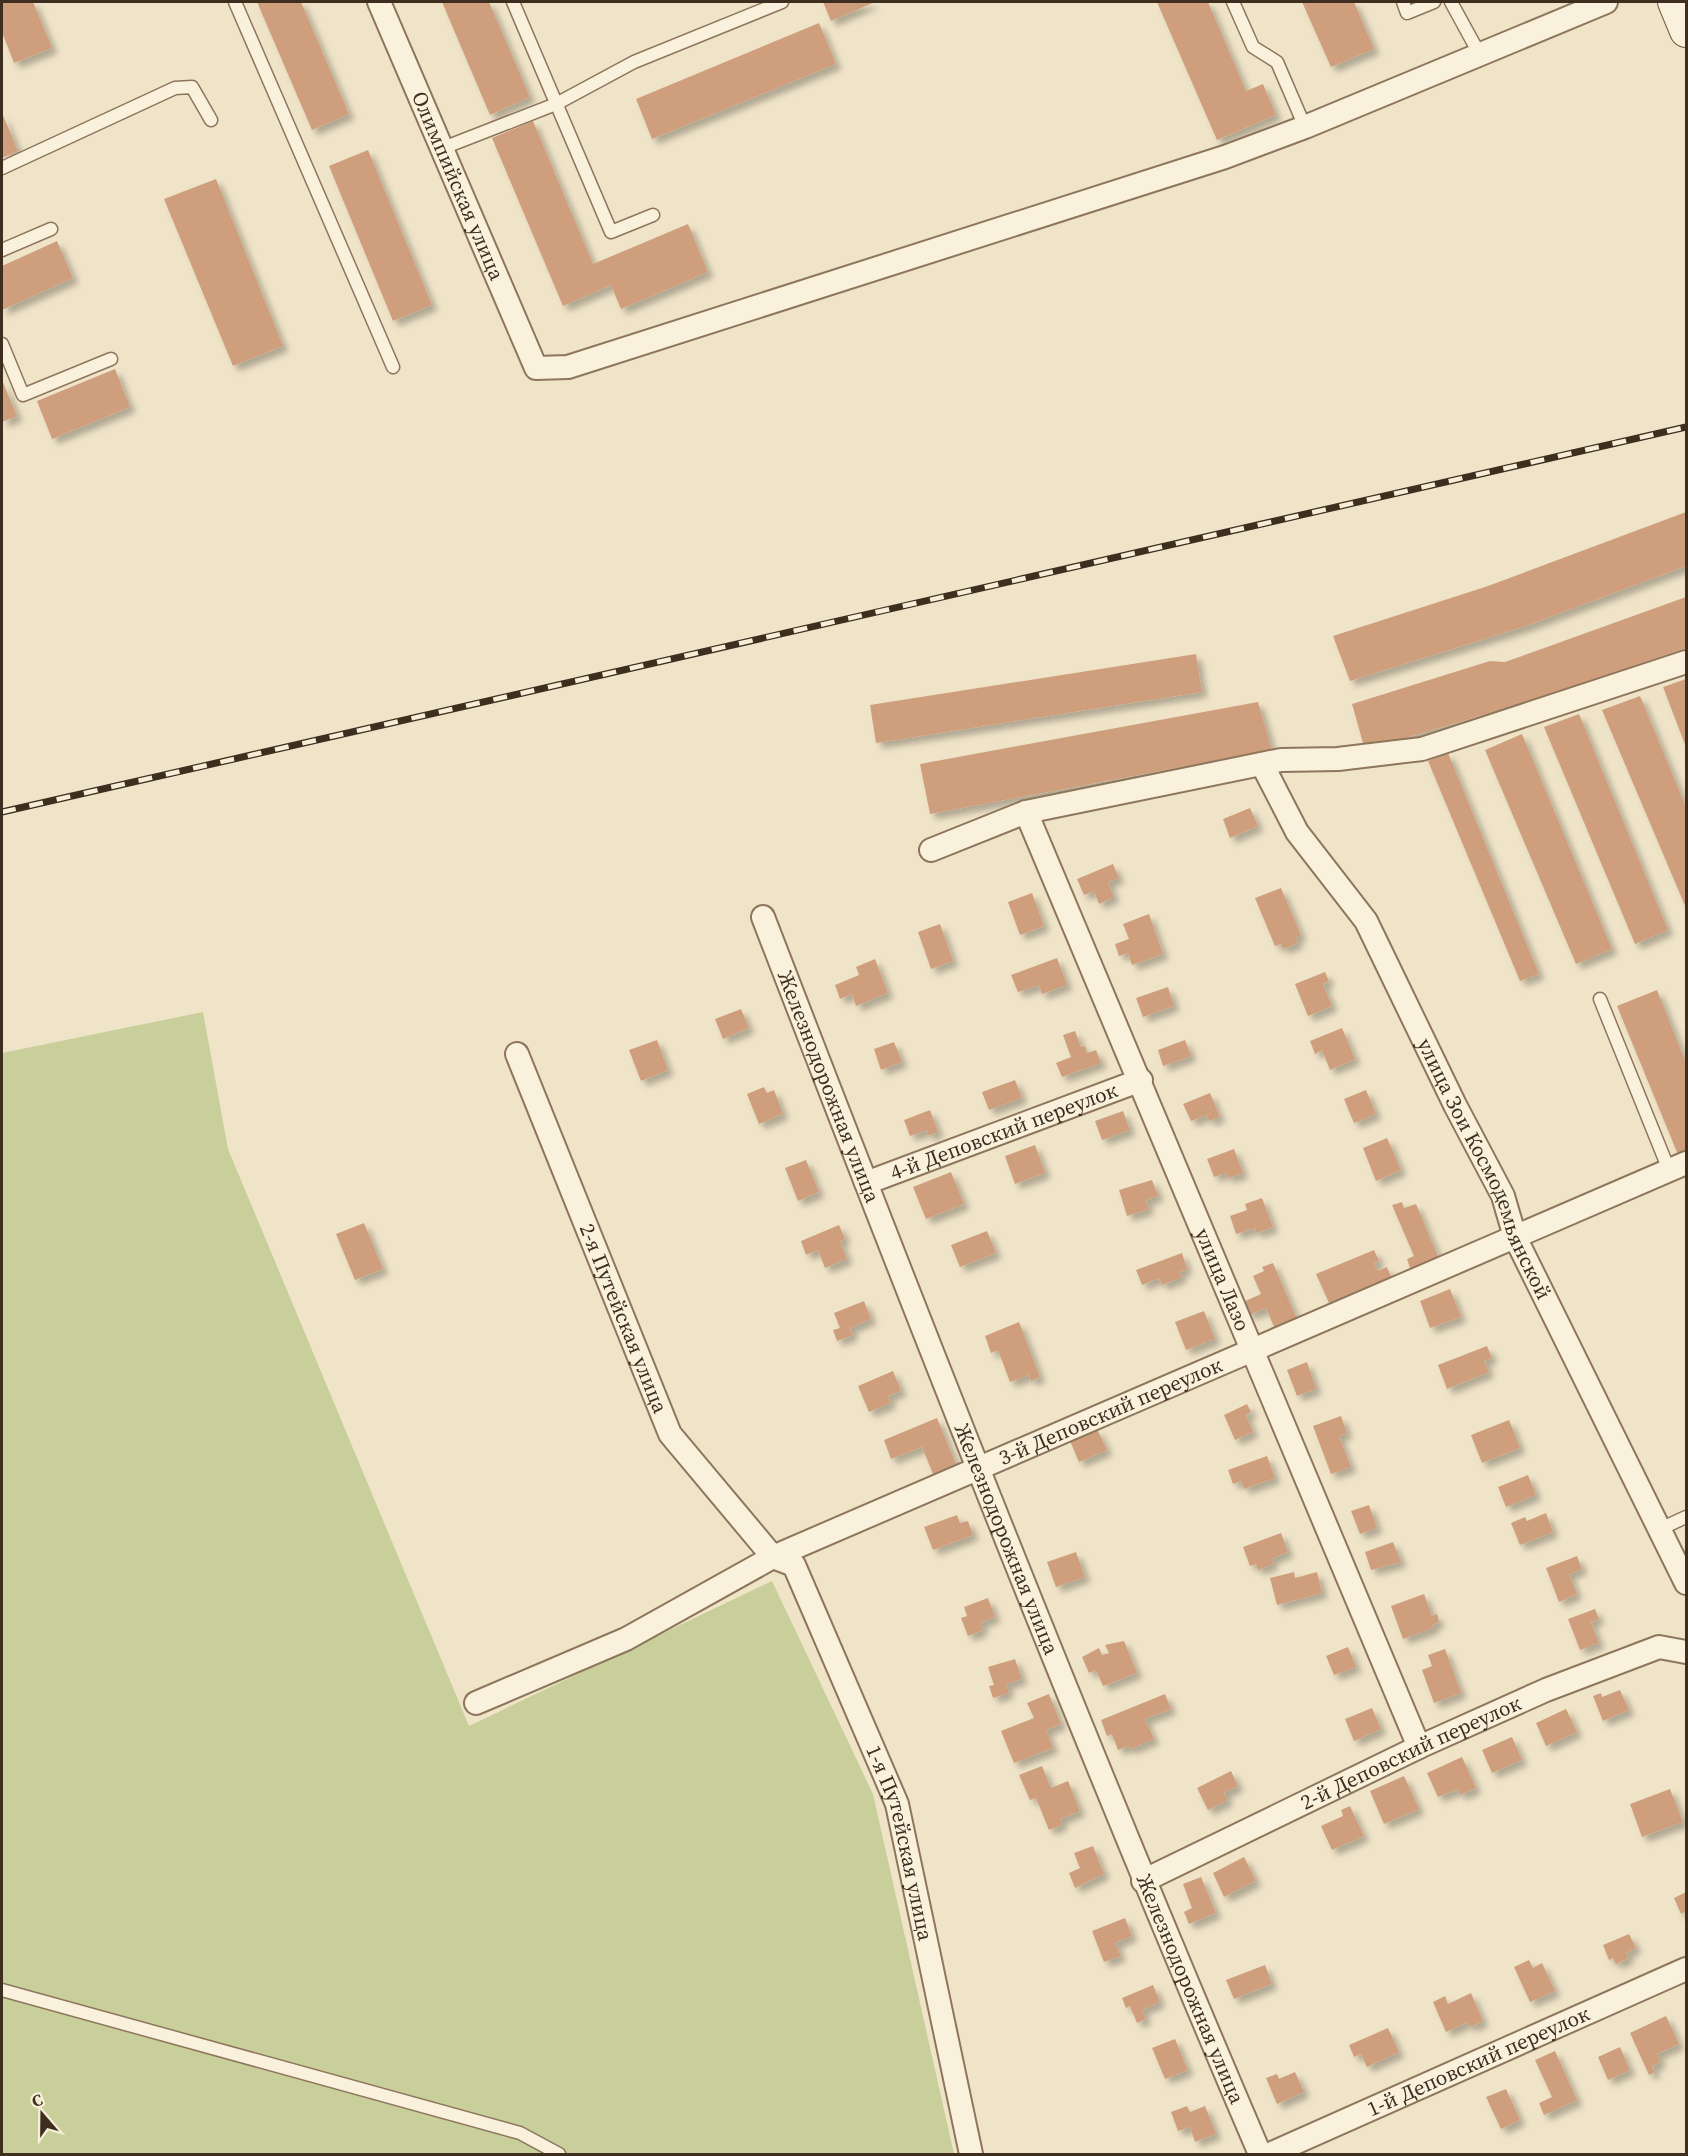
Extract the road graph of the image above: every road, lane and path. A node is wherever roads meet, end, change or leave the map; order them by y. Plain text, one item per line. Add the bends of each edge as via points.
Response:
1 (235, 2) edge
2 (379, 2) edge
3 (513, 2) edge
4 (782, 2) edge
5 (1233, 2) edge
6 (1403, 2) edge
7 (1434, 2) edge
8 (1451, 2) edge
9 (1606, 2) edge
10 (1674, 2) edge
11 (1686, 31) edge
12 (1480, 54) junction
13 (556, 104) junction
14 (210, 120) dead end
15 (1305, 128) junction
16 (443, 148) junction
17 (2, 168) edge
18 (653, 215) dead end
19 (51, 229) dead end
20 (2, 250) edge
21 (2, 344) edge
22 (111, 359) dead end
23 (393, 368) dead end
24 (1686, 662) edge
25 (1262, 764) junction
26 (1026, 812) junction
27 (931, 850) dead end
28 (763, 917) dead end
29 (1600, 999) dead end
30 (517, 1054) dead end
31 (1141, 1080) junction
32 (1678, 1166) edge
33 (866, 1183) junction
34 (1515, 1237) junction
35 (1253, 1350) junction
36 (978, 1468) junction
37 (1686, 1517) edge
38 (1660, 1529) junction
39 (773, 1557) junction
40 (1686, 1583) edge
41 (1686, 1652) edge
42 (476, 1703) dead end
43 (1419, 1747) junction
44 (1143, 1881) junction
45 (1686, 1969) edge
46 (2, 1990) edge
47 (560, 2154) edge
48 (971, 2154) edge
49 (1260, 2154) edge
50 (1270, 2154) edge

1 - 23 lane
2 - 16 street, Олимпийская улица
3 - 13 lane
4 - 13 lane via 634,62
5 - 15 lane via 1253,47 1277,62
6 - 7 lane via 1407,12
8 - 12 lane
9 - 12 street
10 - 11 main road
12 - 15 street
13 - 16 lane
13 - 18 lane via 611,232
14 - 17 lane via 192,87 175,88
15 - 16 street, Олимпийская улица via 568,367 536,368
19 - 20 lane
21 - 22 lane via 23,395
24 - 25 street via 1422,749
25 - 26 street
25 - 34 street, улица Зои Космодемьянской via 1297,832 1366,921 1503,1196
26 - 27 street
26 - 31 street, улица Лазо
28 - 33 street, Железнодорожная улица
29 - 32 lane
30 - 39 street, 2-я Путейская улица via 669,1434
31 - 33 street, 4-й Деповский переулок
31 - 35 street, улица Лазо
32 - 34 street, 3-й Деповский переулок
33 - 36 street, Железнодорожная улица
34 - 35 street, 3-й Деповский переулок
34 - 38 street, улица Зои Космодемьянской
35 - 36 street, 3-й Деповский переулок
35 - 43 street, улица Лазо
36 - 39 street, 3-й Деповский переулок
36 - 44 street, Железнодорожная улица
37 - 38 lane
38 - 40 street, улица Зои Космодемьянской
39 - 42 street, 3-й Деповский переулок via 626,1639
39 - 48 street, 1-я Путейская улица via 794,1565 897,1804
41 - 43 street, 2-й Деповский переулок via 1659,1647 1546,1690
43 - 44 street, 2-й Деповский переулок
44 - 49 street, Железнодорожная улица
45 - 50 street, 1-й Деповский переулок
46 - 47 lane via 520,2133

